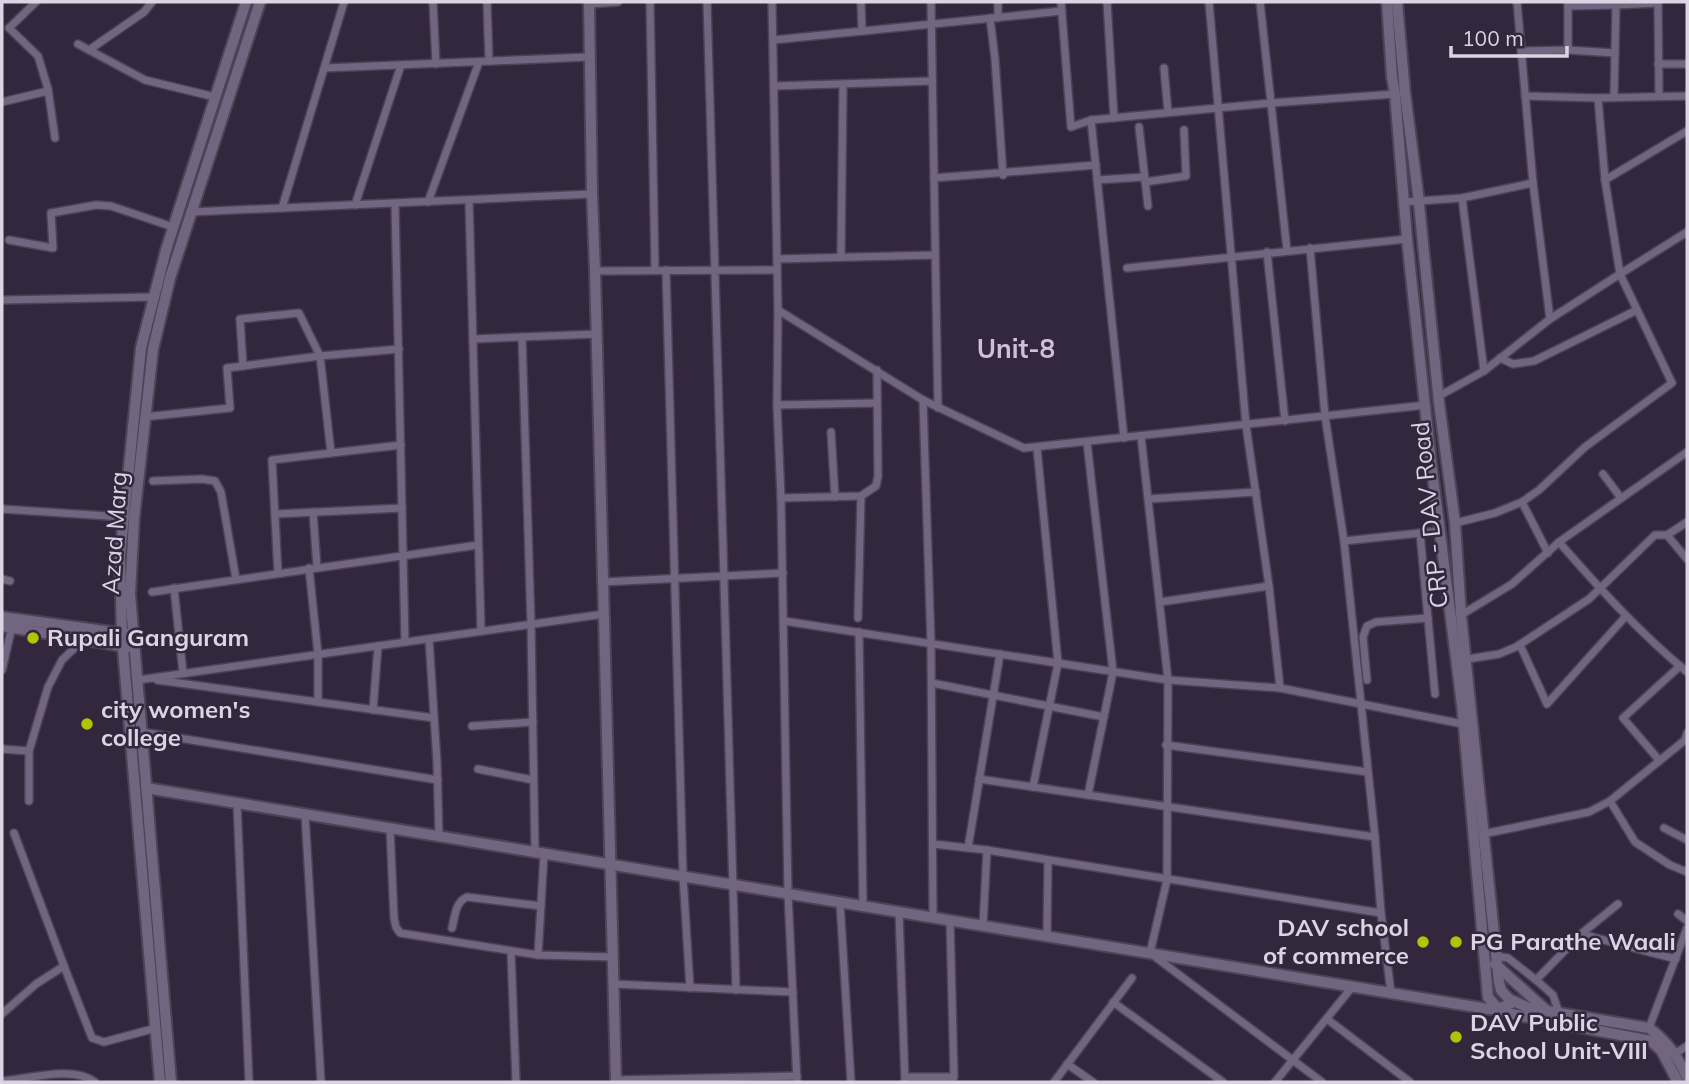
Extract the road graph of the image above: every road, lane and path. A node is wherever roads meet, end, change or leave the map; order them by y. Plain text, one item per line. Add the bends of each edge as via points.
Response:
1 (36, 2) edge
2 (152, 2) edge
3 (246, 2) edge
4 (260, 2) edge
5 (344, 2) edge
6 (433, 2) edge
7 (487, 2) edge
8 (618, 2) edge
9 (650, 2) edge
10 (707, 2) edge
11 (772, 2) edge
12 (861, 2) edge
13 (931, 2) edge
14 (998, 2) edge
15 (1061, 2) edge
16 (1107, 2) edge
17 (1209, 2) edge
18 (1260, 2) edge
19 (1387, 2) edge
20 (1397, 2) edge
21 (1517, 2) edge
22 (1658, 2) edge
23 (589, 3) edge
24 (1568, 4) edge
25 (1616, 5) junction
26 (1062, 11) junction
27 (994, 18) junction
28 (931, 25) junction
29 (862, 31) junction
30 (773, 40) junction
31 (78, 44) dead end
32 (89, 50) junction
33 (1568, 50) junction
34 (1521, 51) junction
35 (1615, 53) junction
36 (589, 57) junction
37 (489, 61) junction
38 (479, 62) junction
39 (436, 64) junction
40 (1658, 64) junction
41 (1687, 64) edge
42 (401, 65) junction
43 (325, 68) junction
44 (1164, 68) dead end
45 (932, 80) junction
46 (844, 85) junction
47 (774, 86) junction
48 (48, 91) junction
49 (1395, 94) junction
50 (1525, 96) junction
51 (1659, 96) junction
52 (1687, 96) edge
53 (215, 97) junction
54 (1614, 97) junction
55 (1598, 98) junction
56 (2, 102) edge
57 (1271, 103) junction
58 (1220, 108) junction
59 (1168, 113) junction
60 (1114, 118) junction
61 (1091, 120) junction
62 (1139, 127) dead end
63 (1184, 130) dead end
64 (1687, 131) edge
65 (55, 138) dead end
66 (1096, 165) junction
67 (1003, 174) junction
68 (934, 178) junction
69 (1145, 179) junction
70 (1097, 180) junction
71 (1605, 180) junction
72 (1533, 183) junction
73 (592, 194) junction
74 (1462, 198) junction
75 (469, 200) junction
76 (428, 202) junction
77 (1404, 202) junction
78 (1419, 202) junction
79 (355, 205) junction
80 (395, 205) junction
81 (1148, 205) dead end
82 (282, 208) junction
83 (191, 212) junction
84 (173, 227) junction
85 (1687, 232) edge
86 (1407, 239) junction
87 (9, 240) dead end
88 (1311, 248) junction
89 (1287, 250) junction
90 (1266, 252) junction
91 (935, 255) junction
92 (1232, 256) junction
93 (841, 257) junction
94 (777, 258) junction
95 (1127, 268) dead end
96 (655, 270) junction
97 (666, 270) junction
98 (713, 270) junction
99 (777, 270) junction
100 (596, 271) junction
101 (1620, 274) junction
102 (153, 297) junction
103 (2, 300) edge
104 (778, 310) junction
105 (1637, 310) junction
106 (1550, 319) junction
107 (597, 334) junction
108 (522, 337) junction
109 (474, 339) junction
110 (398, 349) junction
111 (320, 356) junction
112 (1500, 358) junction
113 (243, 366) junction
114 (877, 370) junction
115 (1483, 371) junction
116 (1438, 396) junction
117 (923, 400) junction
118 (876, 403) junction
119 (777, 405) junction
120 (1426, 405) junction
121 (938, 408) junction
122 (1325, 416) junction
123 (144, 417) junction
124 (1285, 421) junction
125 (1246, 425) junction
126 (831, 432) dead end
127 (1141, 436) junction
128 (1124, 438) junction
129 (1087, 443) junction
130 (401, 445) junction
131 (1037, 448) junction
132 (1687, 452) edge
133 (331, 453) junction
134 (1448, 473) junction
135 (1433, 474) junction
136 (1603, 474) dead end
137 (153, 481) dead end
138 (1256, 492) junction
139 (860, 496) junction
140 (835, 497) junction
141 (781, 498) junction
142 (1621, 498) junction
143 (1148, 499) junction
144 (1522, 502) junction
145 (402, 508) junction
146 (2, 509) edge
147 (313, 512) junction
148 (275, 514) junction
149 (123, 517) junction
150 (1687, 522) edge
151 (1455, 523) junction
152 (1439, 531) junction
153 (1420, 533) junction
154 (1667, 536) junction
155 (1344, 541) junction
156 (1559, 542) junction
157 (478, 545) junction
158 (1548, 553) junction
159 (403, 554) junction
160 (1687, 559) edge
161 (313, 567) junction
162 (278, 573) junction
163 (783, 573) junction
164 (724, 577) junction
165 (675, 578) junction
166 (236, 579) junction
167 (603, 582) junction
168 (1269, 586) junction
169 (174, 588) junction
170 (1599, 589) junction
171 (152, 592) dead end
172 (1160, 602) junction
173 (604, 614) junction
174 (1461, 615) junction
175 (1626, 616) junction
176 (2, 617) edge
177 (858, 618) dead end
178 (1428, 618) junction
179 (784, 621) junction
180 (531, 624) junction
181 (7, 627) edge
182 (481, 631) junction
183 (859, 632) junction
184 (128, 634) junction
185 (429, 639) junction
186 (83, 640) junction
187 (405, 642) junction
188 (931, 644) junction
189 (1520, 645) junction
190 (377, 646) junction
191 (129, 647) junction
192 (318, 654) junction
193 (1000, 654) junction
194 (1468, 659) junction
195 (1058, 663) junction
196 (1680, 666) junction
197 (2, 670) edge
198 (1113, 672) junction
199 (1687, 672) edge
200 (183, 673) junction
201 (143, 679) junction
202 (1168, 680) junction
203 (1367, 680) dead end
204 (932, 683) junction
205 (1280, 688) junction
206 (1435, 694) dead end
207 (993, 696) junction
208 (318, 702) junction
209 (1361, 706) junction
210 (1049, 707) junction
211 (373, 710) junction
212 (1104, 717) junction
213 (434, 718) junction
214 (533, 722) junction
215 (1463, 724) junction
216 (472, 726) dead end
217 (142, 732) junction
218 (1687, 733) edge
219 (1166, 745) junction
220 (2, 749) edge
221 (29, 751) junction
222 (1659, 760) junction
223 (478, 769) dead end
224 (1368, 772) junction
225 (979, 779) junction
226 (438, 780) junction
227 (533, 780) junction
228 (1033, 787) junction
229 (146, 788) junction
230 (1088, 796) junction
231 (1610, 801) junction
232 (29, 802) dead end
233 (237, 803) junction
234 (1168, 808) junction
235 (305, 814) junction
236 (390, 828) junction
237 (1664, 828) dead end
238 (14, 833) dead end
239 (1483, 834) junction
240 (439, 836) junction
241 (1375, 837) junction
242 (1687, 840) edge
243 (933, 844) junction
244 (968, 848) junction
245 (987, 850) junction
246 (540, 853) junction
247 (1048, 860) junction
248 (610, 864) junction
249 (1687, 872) edge
250 (683, 876) junction
251 (1167, 880) junction
252 (733, 884) junction
253 (788, 894) junction
254 (840, 902) junction
255 (1618, 904) dead end
256 (541, 906) junction
257 (863, 906) junction
258 (899, 912) junction
259 (1381, 913) junction
260 (1678, 914) dead end
261 (933, 917) junction
262 (950, 920) junction
263 (1687, 921) edge
264 (983, 926) junction
265 (452, 928) dead end
266 (1687, 928) edge
267 (1581, 934) junction
268 (1047, 936) junction
269 (511, 952) junction
270 (1150, 953) junction
271 (538, 955) junction
272 (613, 957) junction
273 (1676, 959) junction
274 (1495, 960) junction
275 (64, 966) junction
276 (1132, 978) dead end
277 (1535, 980) junction
278 (613, 984) junction
279 (1353, 986) junction
280 (690, 988) junction
281 (736, 990) junction
282 (793, 992) junction
283 (1391, 993) junction
284 (1113, 1002) junction
285 (1514, 1002) junction
286 (1498, 1009) junction
287 (1547, 1011) junction
288 (1559, 1013) junction
289 (2, 1014) edge
290 (1327, 1019) junction
291 (156, 1028) junction
292 (1649, 1028) junction
293 (1687, 1046) edge
294 (1676, 1053) junction
295 (1292, 1060) junction
296 (1067, 1064) junction
297 (1687, 1077) edge
298 (797, 1079) edge
299 (693, 1080) edge
300 (740, 1080) edge
301 (905, 1080) edge
302 (2, 1081) edge
303 (12, 1081) edge
304 (616, 1081) edge
305 (95, 1082) edge
306 (160, 1082) edge
307 (172, 1082) edge
308 (250, 1082) edge
309 (321, 1082) edge
310 (516, 1082) edge
311 (850, 1082) edge
312 (1054, 1082) edge
313 (1093, 1082) edge
314 (1223, 1082) edge
315 (1275, 1082) edge
316 (1322, 1082) edge
317 (1410, 1082) edge
318 (1678, 1082) edge

1 - 48 street via 9,28 38,56
2 - 32 street
3 - 53 street, Azad Marg
4 - 83 street, Azad Marg
5 - 43 street
6 - 39 street
7 - 37 street
8 - 23 street
9 - 96 street
10 - 98 street
11 - 30 street
12 - 29 street
13 - 28 street
14 - 27 street
15 - 26 street
16 - 60 street
17 - 58 street
18 - 57 street
19 - 49 street, CRP - DAV Road
20 - 78 street, CRP - DAV Road
21 - 34 street
22 - 25 street
22 - 40 street
23 - 36 street
24 - 25 street
24 - 33 street
25 - 35 street
26 - 27 street
26 - 61 street via 1071,127
27 - 28 street
27 - 67 street
28 - 29 street
28 - 45 street
29 - 30 street
30 - 47 street
31 - 32 street
32 - 53 street via 145,80
33 - 34 street
33 - 35 street
34 - 50 street
35 - 54 street
36 - 37 street
36 - 73 street
37 - 38 street
38 - 39 street
38 - 76 street
39 - 42 street
40 - 41 street
40 - 51 street
42 - 43 street
42 - 79 street
43 - 82 street
44 - 59 street
45 - 46 street
45 - 68 street
46 - 47 street
46 - 93 street
47 - 94 street
48 - 56 street
48 - 65 street
49 - 57 street
49 - 77 street, CRP - DAV Road
50 - 55 street
50 - 72 street
51 - 52 street
51 - 54 street
53 - 84 street, Azad Marg
54 - 55 street
55 - 71 street
57 - 58 street
57 - 89 street
58 - 59 street
58 - 92 street
59 - 60 street
60 - 61 street
61 - 66 street
62 - 69 street
63 - 69 street via 1186,176
64 - 71 street
66 - 67 street
66 - 70 street
67 - 68 street
68 - 91 street
69 - 70 street
69 - 81 street
70 - 128 street
71 - 101 street
72 - 74 street
72 - 106 street
73 - 75 street
73 - 100 street
74 - 78 street
74 - 115 street
75 - 76 street
75 - 109 street
76 - 80 street
77 - 78 street
77 - 86 street, CRP - DAV Road
78 - 116 street, CRP - DAV Road
79 - 80 street
79 - 82 street
80 - 110 street
82 - 83 street
83 - 123 street, Azad Marg via 153,349
84 - 87 street via 96,205 51,213 53,248
84 - 102 street, Azad Marg
85 - 101 street
86 - 88 street
86 - 120 street, CRP - DAV Road
88 - 89 street
88 - 122 street
89 - 90 street
90 - 92 street
90 - 124 street
91 - 93 street
91 - 121 street
92 - 95 street
92 - 125 street
93 - 94 street
94 - 99 street
96 - 97 street
96 - 100 street
97 - 98 street
97 - 165 street
98 - 99 street
98 - 164 street
99 - 104 street
100 - 107 street
101 - 105 street
101 - 106 street
102 - 103 street
102 - 149 street, Azad Marg via 137,370
104 - 114 street
104 - 119 street
105 - 112 street via 1534,361 1522,365
105 - 144 street via 1672,383 1585,447
106 - 112 street
107 - 108 street
107 - 167 street
108 - 109 street
108 - 180 street
109 - 157 street
110 - 111 street
110 - 130 street
111 - 113 street
111 - 113 street via 299,313 240,319
111 - 133 street
112 - 115 street
113 - 123 street via 227,368 230,408
114 - 117 street
114 - 118 street
115 - 116 street
116 - 134 street, CRP - DAV Road
117 - 121 street
117 - 188 street
118 - 119 street
118 - 139 street via 878,482
119 - 141 street
120 - 122 street
120 - 135 street, CRP - DAV Road
121 - 131 street via 1024,448
122 - 124 street
122 - 155 street
123 - 184 street, Azad Marg
124 - 125 street
125 - 127 street
125 - 138 street
126 - 140 street
127 - 128 street
127 - 143 street
128 - 129 street
129 - 131 street
129 - 198 street
130 - 133 street
130 - 145 street
131 - 195 street
132 - 142 street
133 - 148 street via 272,460
134 - 135 street
134 - 151 street, CRP - DAV Road
135 - 152 street, CRP - DAV Road
136 - 142 street
137 - 166 street via 215,481 221,492
138 - 143 street
138 - 168 street
139 - 140 street
139 - 177 street
140 - 141 street
141 - 163 street
142 - 156 street
143 - 172 street
144 - 151 street
144 - 158 street
145 - 147 street
145 - 159 street
146 - 149 street
147 - 148 street
147 - 161 street
148 - 162 street
149 - 184 street, Azad Marg via 120,556
150 - 154 street
151 - 174 street, CRP - DAV Road
152 - 153 street
152 - 215 street, CRP - DAV Road
153 - 155 street
153 - 178 street
154 - 160 street
154 - 170 street via 1655,535
155 - 209 street
156 - 158 street
156 - 170 street
157 - 159 street
157 - 182 street
158 - 174 street via 1512,584
159 - 161 street
159 - 187 street
161 - 162 street
161 - 192 street
162 - 166 street
163 - 164 street
163 - 179 street
164 - 165 street
164 - 252 street
165 - 167 street
165 - 250 street
166 - 169 street
167 - 173 street
168 - 172 street
168 - 205 street
169 - 171 street
169 - 200 street
170 - 175 street
170 - 189 street
172 - 202 street
173 - 180 street
173 - 248 street
174 - 194 street, CRP - DAV Road
175 - 189 street via 1547,704
175 - 196 street
176 - 184 street
178 - 203 street via 1367,626 1363,637
178 - 206 street
179 - 183 street
179 - 253 street
180 - 182 street
180 - 214 street
181 - 186 street
181 - 197 street
182 - 185 street
183 - 188 street
183 - 257 street
184 - 191 street, Azad Marg
185 - 187 street
185 - 213 street
186 - 191 street
186 - 221 street via 62,660 53,678
187 - 190 street
188 - 193 street
188 - 204 street
189 - 194 street
190 - 192 street
190 - 211 street
191 - 201 street, Azad Marg
191 - 291 street, Azad Marg
192 - 200 street
192 - 208 street
193 - 195 street
193 - 207 street
194 - 239 street, CRP - DAV Road
195 - 198 street
195 - 210 street
196 - 199 street
196 - 222 street via 1623,718
198 - 202 street
198 - 212 street
200 - 201 street
201 - 208 street
201 - 217 street, Azad Marg
202 - 205 street
202 - 219 street
204 - 207 street
204 - 243 street
205 - 209 street
207 - 210 street
207 - 225 street
208 - 211 street
209 - 215 street
209 - 224 street
210 - 212 street
210 - 228 street
211 - 213 street
212 - 230 street
213 - 226 street
214 - 216 street
214 - 227 street
215 - 286 street, CRP - DAV Road via 1488,997
217 - 226 street
217 - 229 street, Azad Marg
218 - 222 street via 1685,740
219 - 224 street
219 - 234 street
220 - 221 street
221 - 232 street
222 - 231 street
223 - 227 street
224 - 241 street
225 - 228 street
225 - 244 street
226 - 240 street
227 - 246 street
228 - 230 street
229 - 233 street
229 - 307 street, Azad Marg
230 - 234 street
231 - 239 street via 1589,812
231 - 249 street via 1634,842
233 - 235 street
233 - 308 street
234 - 241 street
234 - 251 street
235 - 236 street
235 - 309 street
236 - 240 street
236 - 269 street via 394,918 400,933
237 - 242 street
238 - 275 street
239 - 274 street, CRP - DAV Road
240 - 246 street
241 - 259 street
243 - 244 street
243 - 261 street
244 - 245 street
245 - 247 street
245 - 264 street
246 - 248 street
246 - 256 street
247 - 251 street
247 - 268 street
248 - 250 street
248 - 272 street
250 - 252 street
250 - 280 street
251 - 259 street
251 - 270 street
252 - 253 street
252 - 281 street
253 - 254 street
253 - 282 street
254 - 257 street
254 - 311 street
255 - 267 street
256 - 265 street via 467,897 457,907
256 - 271 street
257 - 258 street
258 - 261 street
258 - 301 street
259 - 283 street
260 - 263 street
261 - 262 street
262 - 264 street
262 - 301 street via 954,1077
264 - 268 street
266 - 273 street
267 - 273 street
267 - 277 street
268 - 270 street
269 - 271 street
269 - 310 street
270 - 279 street
270 - 295 street
271 - 272 street
272 - 278 street
273 - 292 street
274 - 277 street via 1507,958
274 - 285 street, CRP - DAV Road via 1501,990
274 - 287 street
275 - 289 street
275 - 291 street via 92,1038 104,1042
276 - 284 street
277 - 288 street via 1553,995
278 - 280 street
278 - 304 street
279 - 283 street
279 - 290 street
280 - 281 street
281 - 282 street
282 - 298 street
283 - 286 street
284 - 296 street
284 - 314 street
285 - 286 street
285 - 287 street
286 - 318 street via 1651,1041
287 - 288 street
288 - 292 street
290 - 295 street
290 - 317 street
291 - 306 street, Azad Marg
292 - 294 street
293 - 294 street
294 - 297 street
295 - 315 street
295 - 316 street
296 - 312 street
296 - 313 street
298 - 300 street
299 - 300 street
299 - 304 street
302 - 303 street
303 - 305 street via 73,1073

